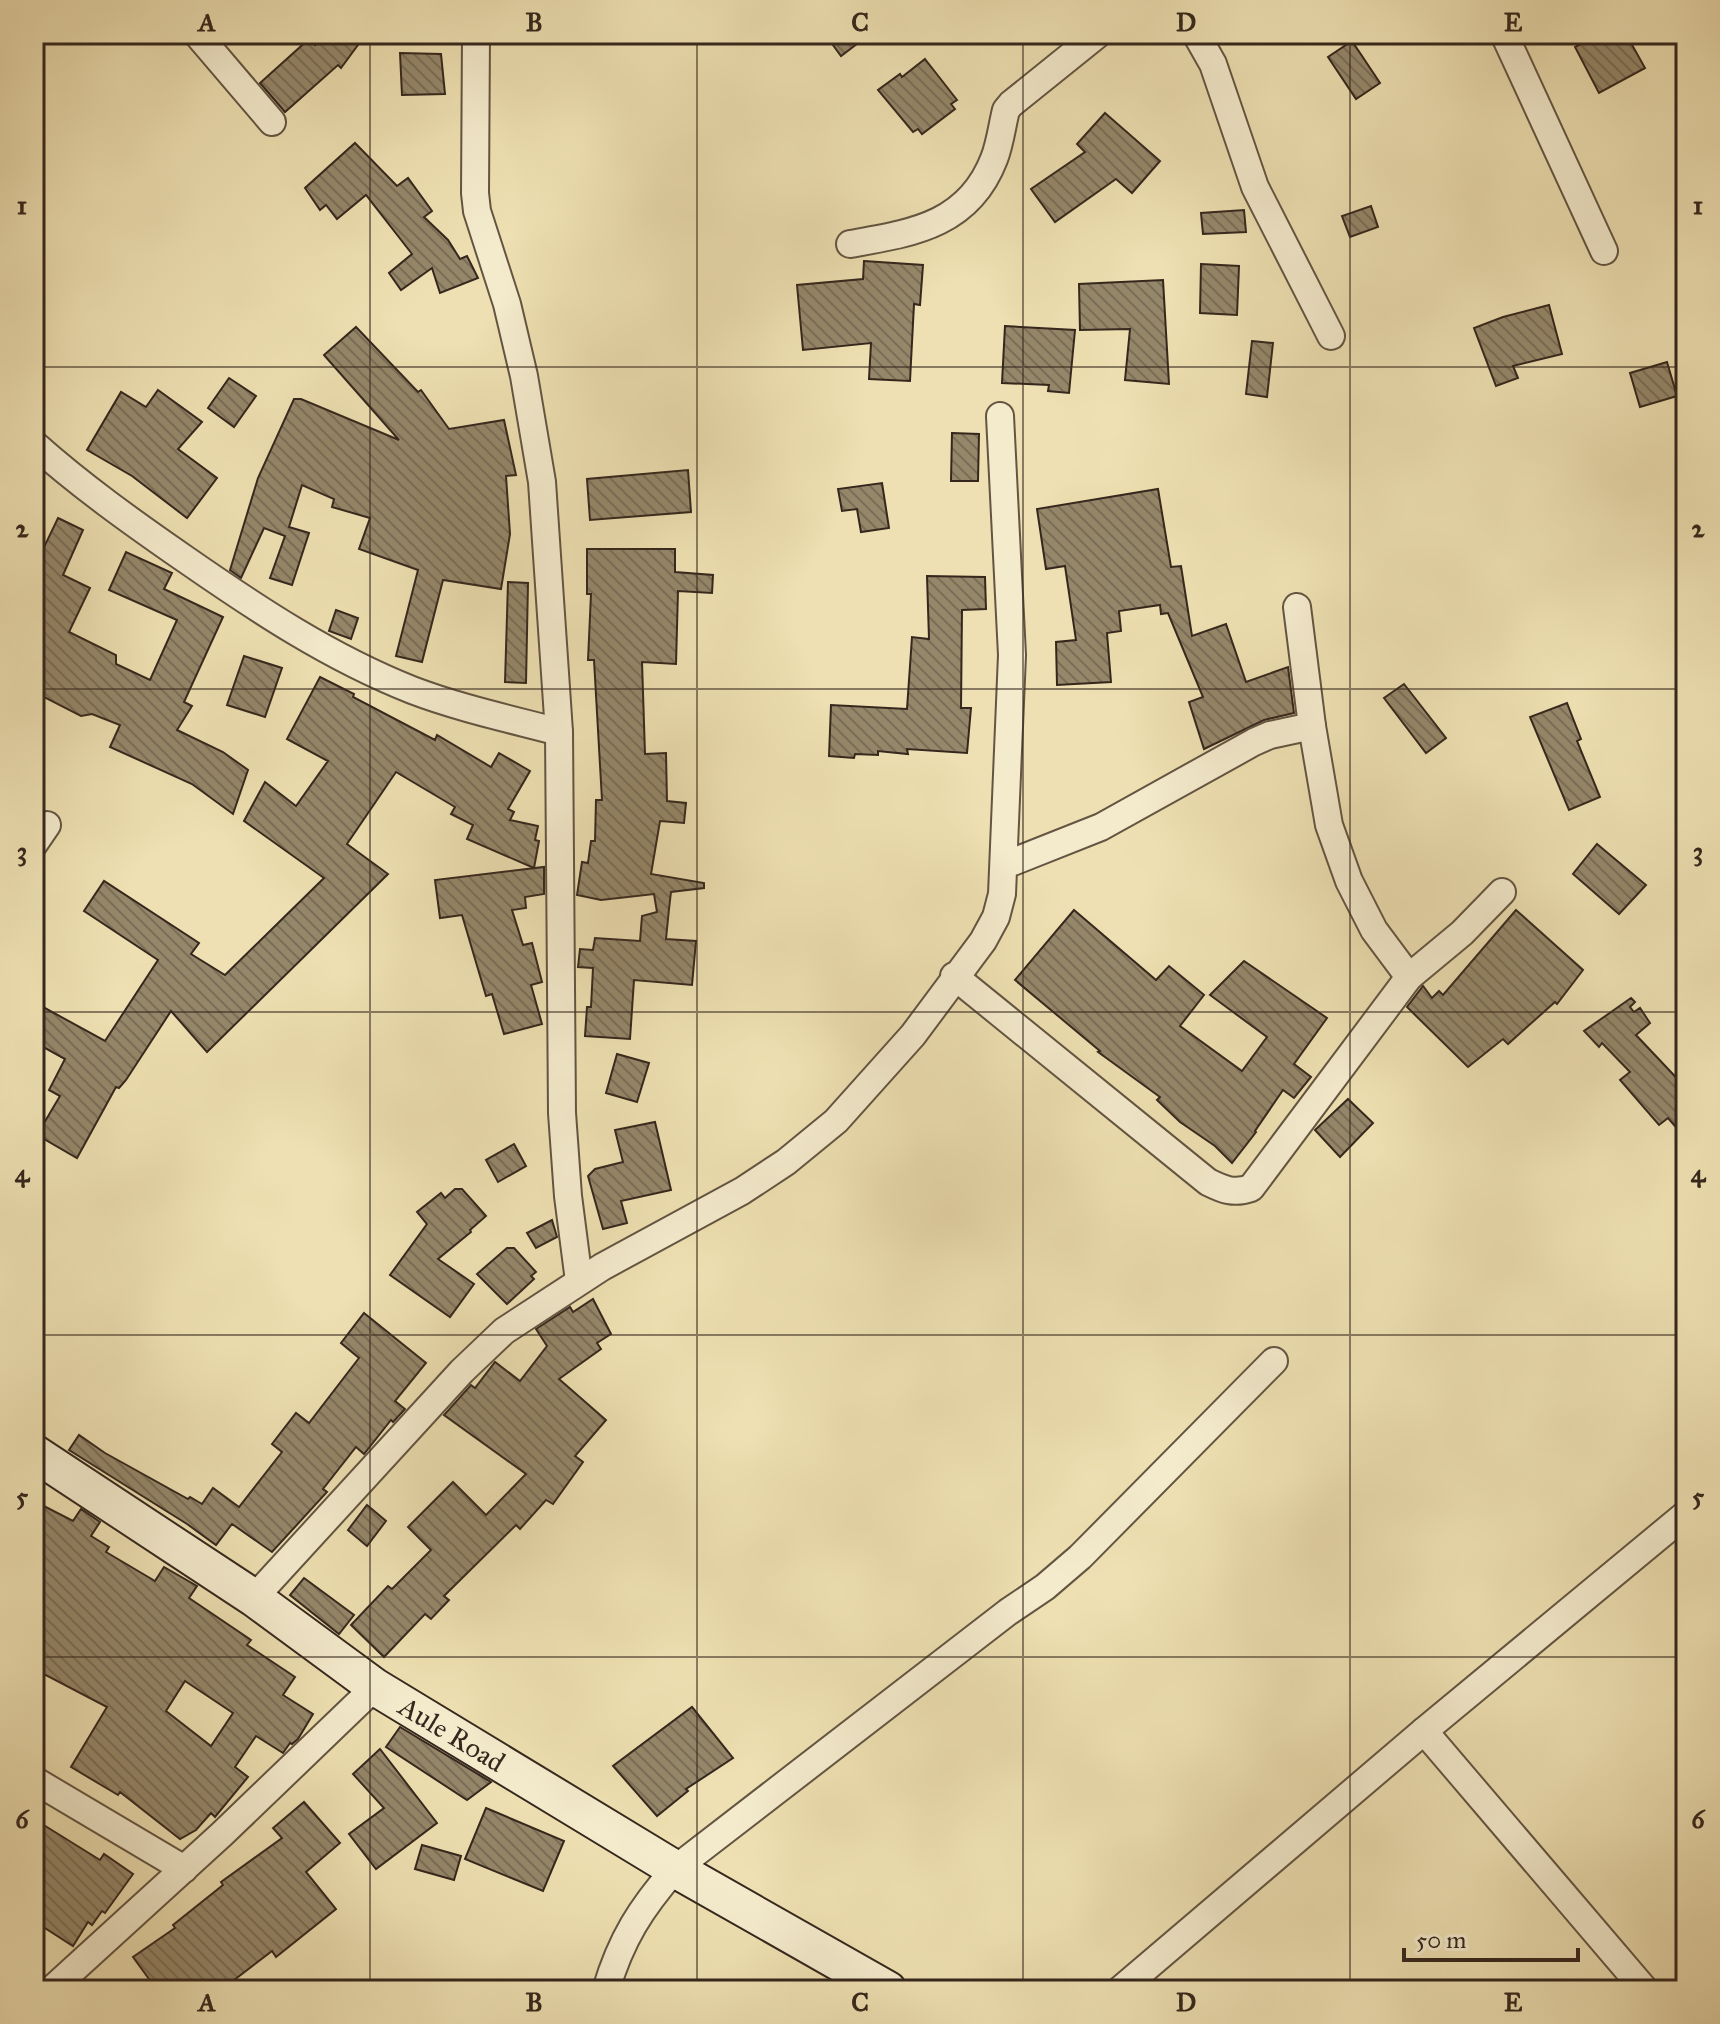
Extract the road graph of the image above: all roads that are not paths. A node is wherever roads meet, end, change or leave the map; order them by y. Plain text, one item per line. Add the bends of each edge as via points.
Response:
1 (197, 34) edge
2 (476, 34) edge
3 (1098, 34) edge
4 (1196, 34) edge
5 (1504, 34) edge
6 (272, 122) dead end
7 (850, 244) dead end
8 (1604, 251) dead end
9 (1331, 336) dead end
10 (1000, 416) dead end
11 (34, 444) edge
12 (1297, 607) dead end
13 (1312, 726) junction
14 (559, 732) junction
15 (1005, 865) junction
16 (1502, 892) dead end
17 (954, 976) junction
18 (1409, 977) junction
19 (579, 1281) junction
20 (1274, 1361) dead end
21 (34, 1453) edge
22 (1686, 1514) edge
23 (254, 1598) junction
24 (375, 1687) junction
25 (1424, 1731) junction
26 (34, 1780) edge
27 (184, 1869) junction
28 (675, 1869) junction
29 (51, 1990) edge
30 (606, 1990) edge
31 (888, 1990) edge
32 (1120, 1990) edge
33 (1645, 1990) edge

1 - 6 street
2 - 14 street via 477,211 507,304 542,482
3 - 7 street via 1006,110 995,158 966,201 942,221 911,233
4 - 9 street via 1213,64 1255,187
5 - 8 street
10 - 15 street via 1012,655
11 - 14 street via 148,533 329,652 455,705
12 - 13 street
13 - 15 street via 1254,742 1101,827
13 - 18 street via 1329,825 1349,881 1374,930
14 - 19 street via 562,1113
15 - 17 street via 996,917
16 - 18 street
17 - 18 street via 1208,1182 1238,1192 1251,1188
17 - 19 street via 913,1035 836,1121 786,1162
19 - 23 street via 504,1331 462,1371
20 - 28 street via 1045,1587
21 - 23 street, Aule Road
22 - 25 street
23 - 24 street, Aule Road
24 - 27 street
24 - 28 street, Aule Road
25 - 32 street
25 - 33 street
26 - 27 street
27 - 29 street
28 - 30 street via 643,1905
28 - 31 street, Aule Road

